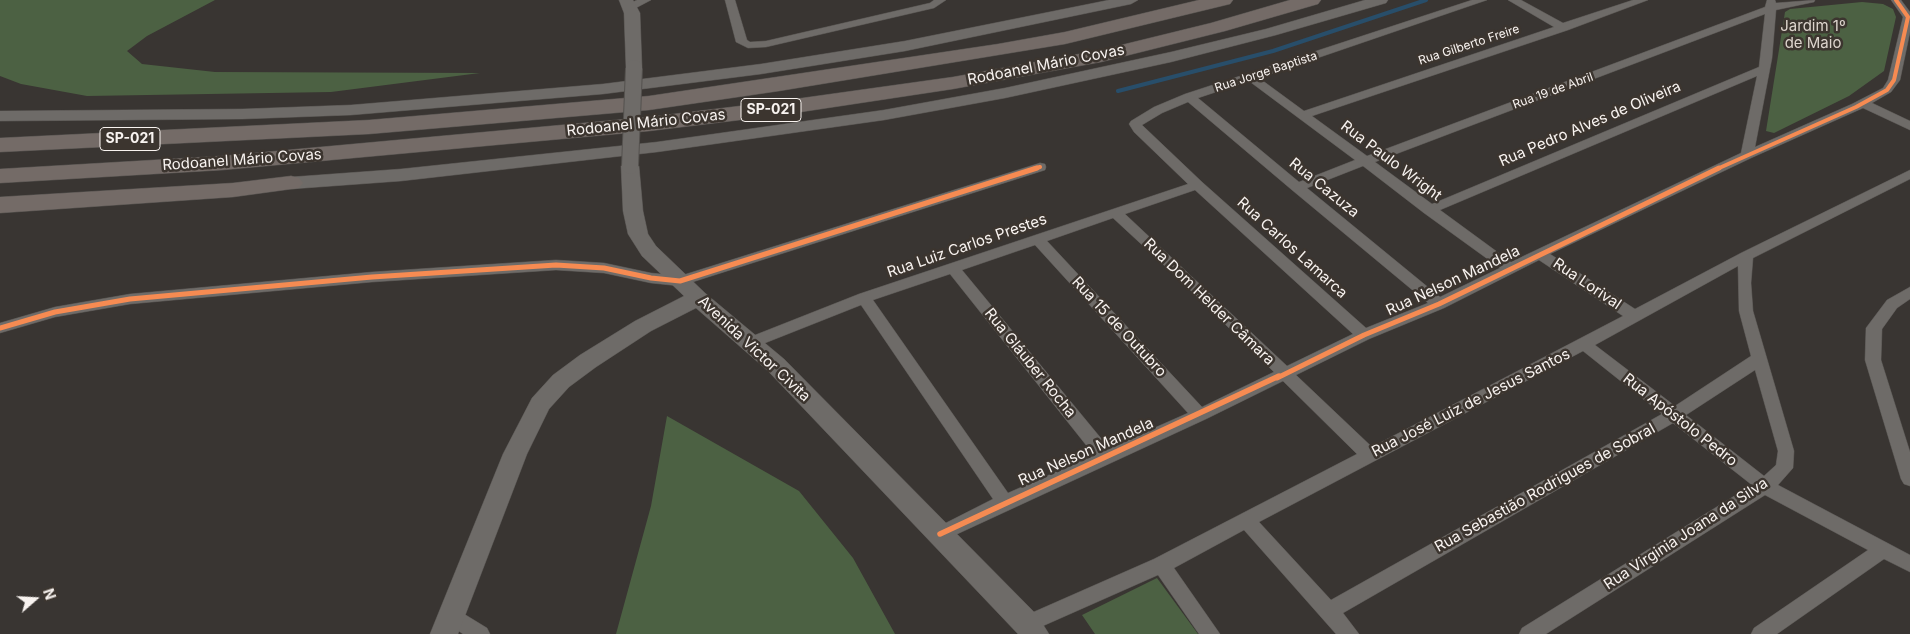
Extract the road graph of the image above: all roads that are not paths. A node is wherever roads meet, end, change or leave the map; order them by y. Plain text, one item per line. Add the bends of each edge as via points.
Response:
1 (646, 0) edge
2 (730, 0) edge
3 (941, 0) edge
4 (1131, 0) edge
5 (1196, 0) edge
6 (1224, 0) edge
7 (1311, 0) edge
8 (1381, 0) edge
9 (1482, 0) edge
10 (1513, 0) edge
11 (1643, 0) edge
12 (1810, 0) edge
13 (1896, 0) edge
14 (628, 3) edge
15 (1771, 5) edge
16 (1167, 14) junction
17 (1909, 17) edge
18 (1564, 28) junction
19 (1763, 69) junction
20 (1252, 78) junction
21 (1189, 97) junction
22 (1863, 103) junction
23 (0, 116) edge
24 (1303, 116) junction
25 (1910, 126) edge
26 (0, 145) edge
27 (1747, 155) junction
28 (1362, 161) junction
29 (1040, 167) dead end
30 (1910, 174) edge
31 (0, 176) edge
32 (291, 183) junction
33 (1197, 185) junction
34 (1297, 187) junction
35 (0, 197) edge
36 (0, 206) edge
37 (1429, 210) junction
38 (1114, 212) junction
39 (1038, 239) junction
40 (1540, 254) junction
41 (1746, 256) junction
42 (954, 269) junction
43 (1511, 270) junction
44 (680, 280) junction
45 (1910, 292) edge
46 (698, 298) junction
47 (864, 298) junction
48 (1440, 304) junction
49 (1633, 315) junction
50 (0, 328) edge
51 (1364, 336) junction
52 (750, 343) junction
53 (1584, 344) junction
54 (1758, 359) junction
55 (1284, 373) junction
56 (1200, 415) junction
57 (1674, 415) junction
58 (1369, 455) junction
59 (1106, 458) junction
60 (1910, 479) edge
61 (1765, 486) junction
62 (1005, 502) junction
63 (1247, 521) junction
64 (940, 534) junction
65 (1884, 549) junction
66 (1910, 564) edge
67 (1161, 565) junction
68 (1329, 611) junction
69 (448, 625) edge
70 (1031, 629) edge
71 (480, 634) edge
72 (1210, 634) edge
73 (1349, 634) edge
74 (1529, 634) edge
75 (1761, 634) edge

1 - 14 street
2 - 3 street via 742,42 748,45 901,13 934,5
4 - 23 main road via 905,46 602,90 342,110
5 - 16 highway
6 - 16 highway, Rodoanel Mário Covas / SP-021
7 - 31 highway, Rodoanel Mário Covas / SP-021 via 1101,56 953,83 781,108 649,124 222,163
8 - 32 main road via 1171,58 884,115 657,147 401,175
9 - 20 street, Rua Jorge Baptista
10 - 18 street
11 - 18 street, Rua Gilberto Freire
12 - 15 street, Rua 19 de Abril
13 - 17 street, Rua Nelson Mandela
14 - 44 main road, Avenida Victor Civita, bridge via 632,13 634,68 630,166 633,211 638,234 649,250
15 - 19 street
15 - 28 street, Rua 19 de Abril via 1562,89
16 - 26 highway, Rodoanel Mário Covas / SP-021 via 1065,38 950,59 649,103 369,127
17 - 22 street, Rua Nelson Mandela via 1894,80 1887,90
18 - 24 street, Rua Gilberto Freire
19 - 27 street
19 - 37 street, Rua Pedro Alves de Oliveira
20 - 21 street, Rua Jorge Baptista
20 - 24 street, Rua Paulo Wright
21 - 33 street, Rua Jorge Baptista via 1135,124
21 - 34 street, Rua Cazuza
22 - 25 street
22 - 27 street, Rua Nelson Mandela
24 - 28 street, Rua Paulo Wright
27 - 40 street, Rua Nelson Mandela
28 - 34 street, Rua 19 de Abril
28 - 37 street, Rua Paulo Wright
29 - 44 street
30 - 41 street, Rua José Luiz de Jesus Santos
32 - 35 highway
32 - 36 highway
33 - 38 street, Rua Luiz Carlos Prestes
33 - 51 street, Rua Carlos Lamarca
34 - 48 street, Rua Cazuza
37 - 43 street, Rua Paulo Wright
38 - 39 street, Rua Luiz Carlos Prestes
38 - 55 street, Rua Dom Helder Câmara
39 - 42 street, Rua Luiz Carlos Prestes
39 - 56 street, Rua 15 de Outubro
40 - 43 street, Rua Nelson Mandela
40 - 49 street, Rua Lorival
41 - 49 street, Rua José Luiz de Jesus Santos
41 - 54 street, Rua Virginia Joana da Silva via 1746,311
42 - 47 street, Rua Luiz Carlos Prestes
42 - 59 street, Rua Gláuber Rocha
43 - 48 street, Rua Nelson Mandela
44 - 46 main road, Avenida Victor Civita
44 - 50 street via 651,278 604,268 556,265 372,277 130,299 55,312
45 - 60 street via 1892,304 1874,328 1872,360
46 - 52 main road, Avenida Victor Civita
46 - 69 main road via 643,326 588,361 561,381 540,404 515,454
47 - 52 street, Rua Luiz Carlos Prestes
47 - 62 street
48 - 51 street, Rua Nelson Mandela
49 - 53 street, Rua José Luiz de Jesus Santos
51 - 55 street, Rua Nelson Mandela
52 - 64 main road, Avenida Victor Civita via 776,365
53 - 57 street, Rua Apóstolo Pedro
53 - 58 street, Rua José Luiz de Jesus Santos
54 - 57 street, Rua Sebastião Rodrigues de Sobral
54 - 61 street, Rua Virginia Joana da Silva via 1786,451 1784,468
55 - 56 street, Rua Nelson Mandela
55 - 58 street, Rua Dom Helder Câmara
56 - 59 street, Rua Nelson Mandela
57 - 61 street, Rua Apóstolo Pedro
57 - 68 street, Rua Sebastião Rodrigues de Sobral
58 - 63 street, Rua José Luiz de Jesus Santos
59 - 62 street, Rua Nelson Mandela
61 - 65 street, Rua Apóstolo Pedro
61 - 74 street, Rua Virginia Joana da Silva
62 - 64 street, Rua Nelson Mandela
63 - 67 street, Rua José Luiz de Jesus Santos
63 - 68 street
64 - 70 main road, Avenida Victor Civita
65 - 66 street, Rua Apóstolo Pedro
65 - 75 street
67 - 70 street, Rua José Luiz de Jesus Santos
67 - 72 street
68 - 73 street
69 - 71 street

